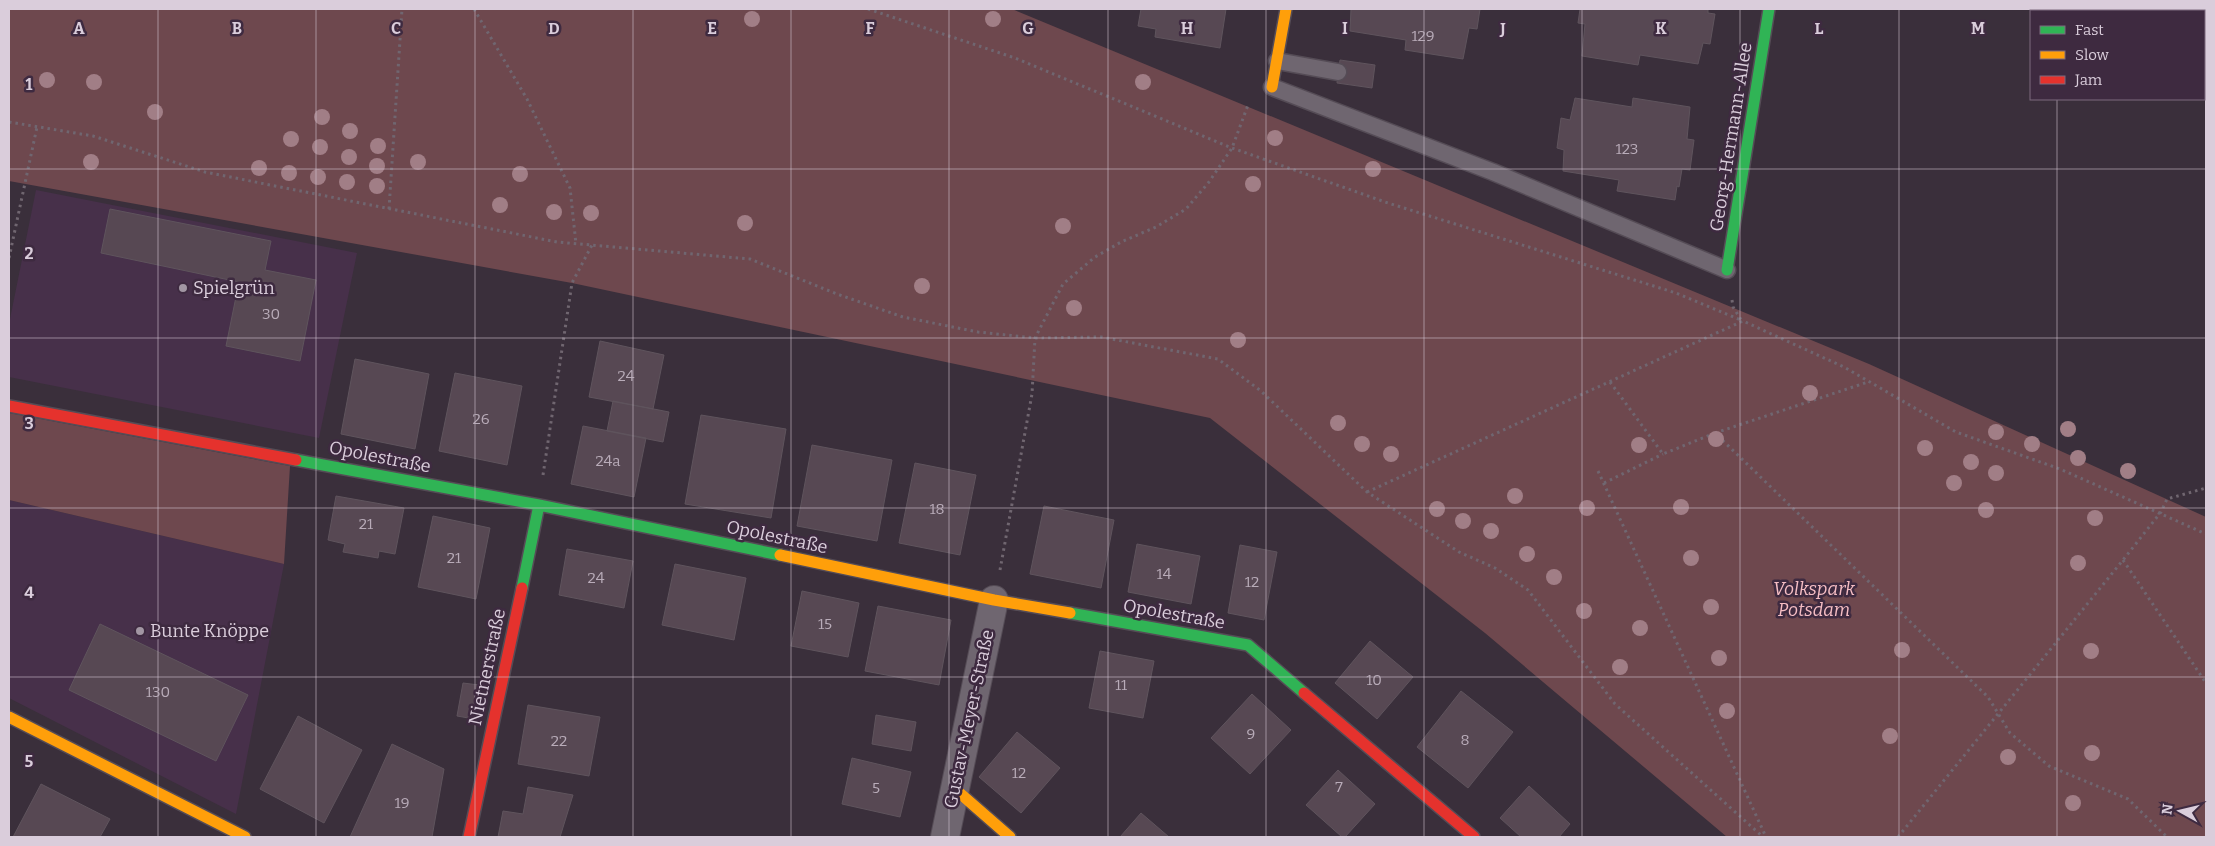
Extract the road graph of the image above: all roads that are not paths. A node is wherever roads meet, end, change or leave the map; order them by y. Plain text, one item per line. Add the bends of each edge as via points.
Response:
1 (1286, 9) edge
2 (1769, 9) edge
3 (1277, 61) junction
4 (1338, 72) dead end
5 (1272, 87) joint
6 (1727, 270) joint
7 (9, 406) edge
8 (539, 505) junction
9 (994, 600) junction
10 (9, 717) edge
11 (955, 789) junction
12 (245, 837) edge
13 (469, 837) edge
14 (945, 837) edge
15 (1010, 837) edge
16 (1474, 837) edge

1 - 3 street
2 - 6 street, Georg-Hermann-Allee
3 - 4 lane
3 - 5 street
5 - 6 lane via 1494,172
7 - 8 street, Opolestraße
8 - 9 street, Opolestraße
8 - 13 street, Nietnerstraße
9 - 11 street, Gustav-Meyer-Straße
9 - 16 street, Opolestraße via 1248,645
10 - 12 street
11 - 14 street, Gustav-Meyer-Straße
11 - 15 street

